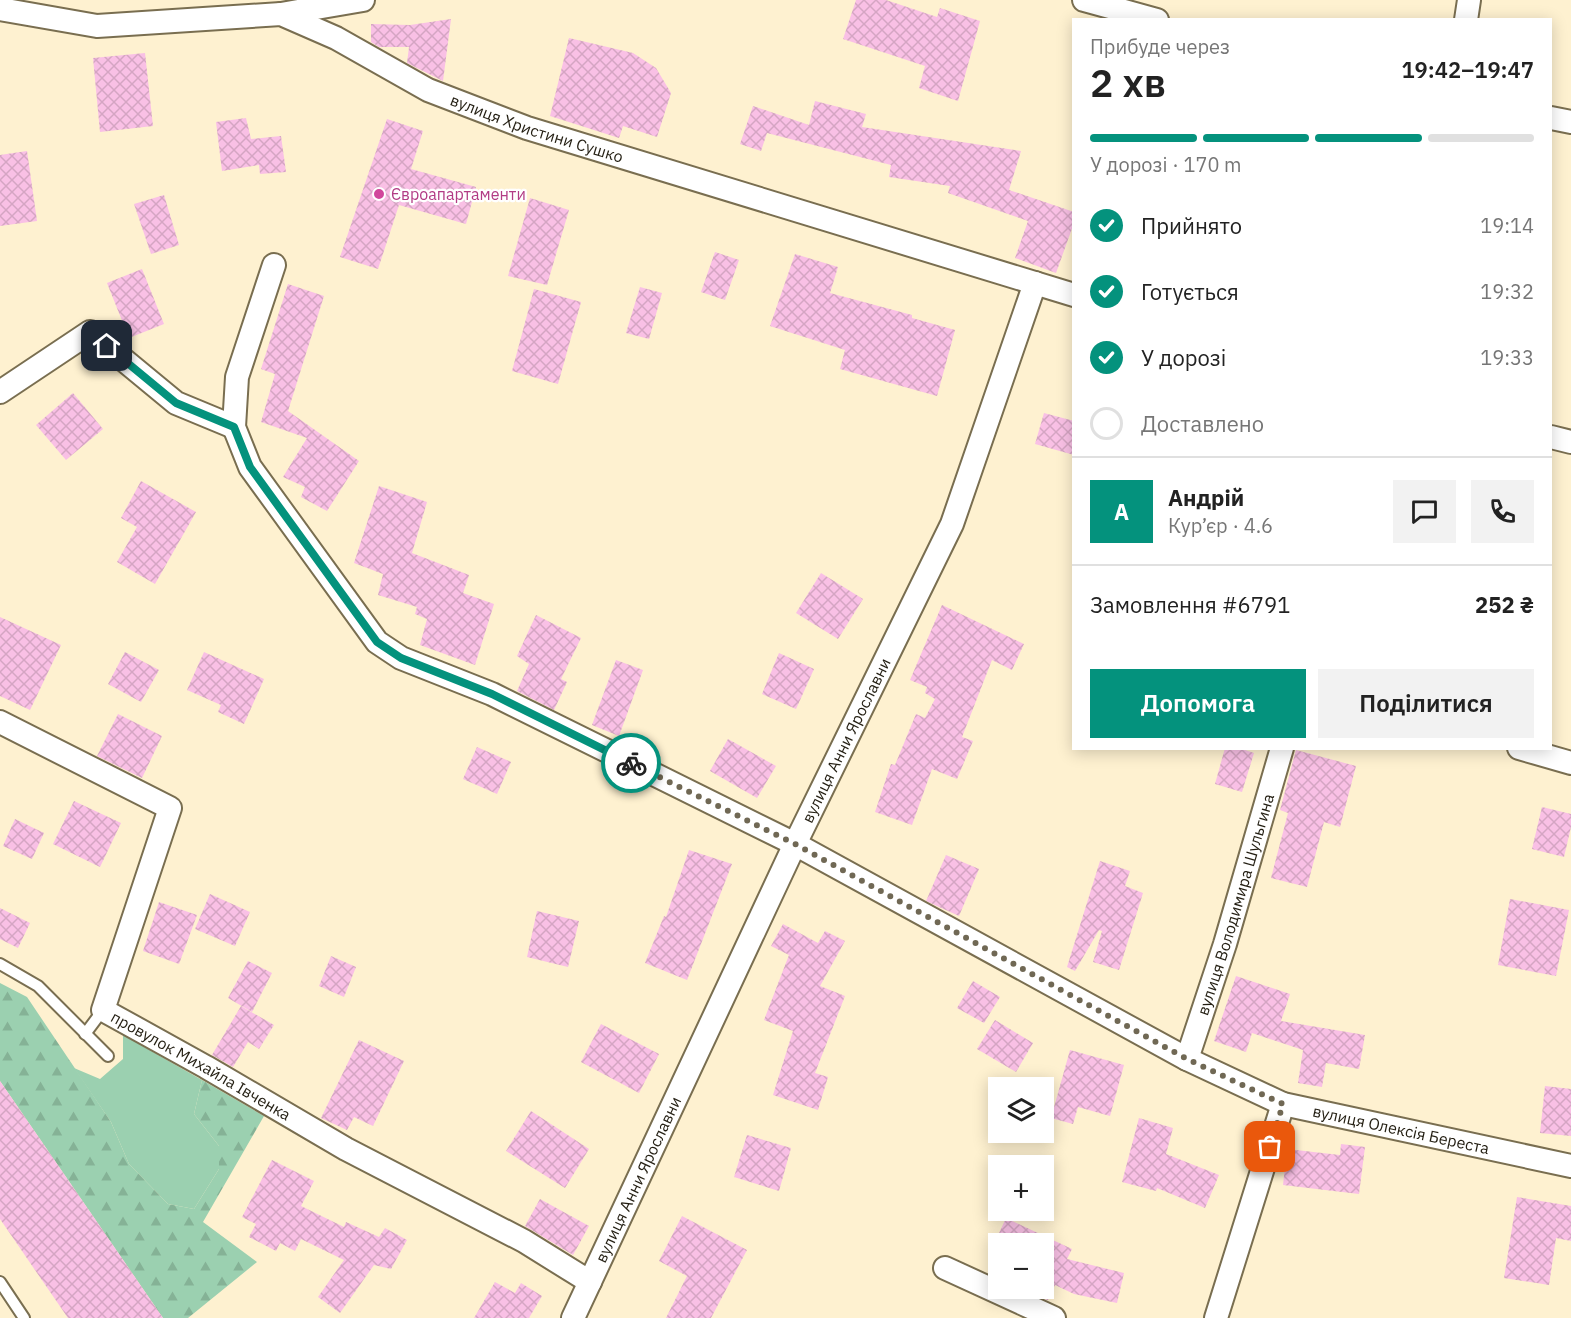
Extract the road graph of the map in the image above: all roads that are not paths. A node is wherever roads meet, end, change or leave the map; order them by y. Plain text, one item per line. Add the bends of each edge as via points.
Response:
1 (363, 0) edge
2 (1084, 0) edge
3 (1469, 0) edge
4 (0, 9) edge
5 (281, 14) junction
6 (1150, 18) edge
7 (1466, 18) edge
8 (1552, 118) edge
9 (1571, 123) edge
10 (274, 265) dead end
11 (1035, 283) junction
12 (1072, 294) edge
13 (0, 392) edge
14 (234, 427) junction
15 (1552, 436) edge
16 (1571, 442) edge
17 (0, 722) edge
18 (1281, 750) edge
19 (1526, 750) edge
20 (1571, 763) edge
21 (795, 844) junction
22 (0, 964) edge
23 (103, 1010) junction
24 (85, 1034) junction
25 (108, 1056) dead end
26 (1187, 1059) junction
27 (1283, 1104) junction
28 (1571, 1166) edge
29 (945, 1268) dead end
30 (0, 1282) edge
31 (590, 1282) junction
32 (24, 1318) edge
33 (573, 1318) edge
34 (1054, 1318) edge
35 (1216, 1318) edge

1 - 5 street
2 - 6 street
3 - 7 street
4 - 5 street, вулиця Христини Сушко via 97,26
5 - 11 street, вулиця Христини Сушко via 336,38 428,90 527,128
8 - 9 street
10 - 14 street, вулиця Олексія Береста via 237,377
11 - 12 street, вулиця Христини Сушко
11 - 21 street, вулиця Анни Ярославни via 952,524
13 - 14 street via 90,332 176,403
14 - 21 street, вулиця Олексія Береста via 250,467 377,642 401,658 492,694
15 - 16 street
17 - 23 street, провулок Михайла Івченка via 170,808
18 - 26 street, вулиця Володимира Шульгина
19 - 20 street
21 - 26 street, вулиця Олексія Береста
21 - 31 street, вулиця Анни Ярославни
22 - 24 lane via 38,986
23 - 24 lane
23 - 31 street, провулок Михайла Івченка via 346,1149 524,1241
24 - 25 lane
26 - 27 street, вулиця Олексія Береста
27 - 28 street, вулиця Олексія Береста
27 - 35 street
29 - 34 street
30 - 32 lane
31 - 33 street, вулиця Анни Ярославни

